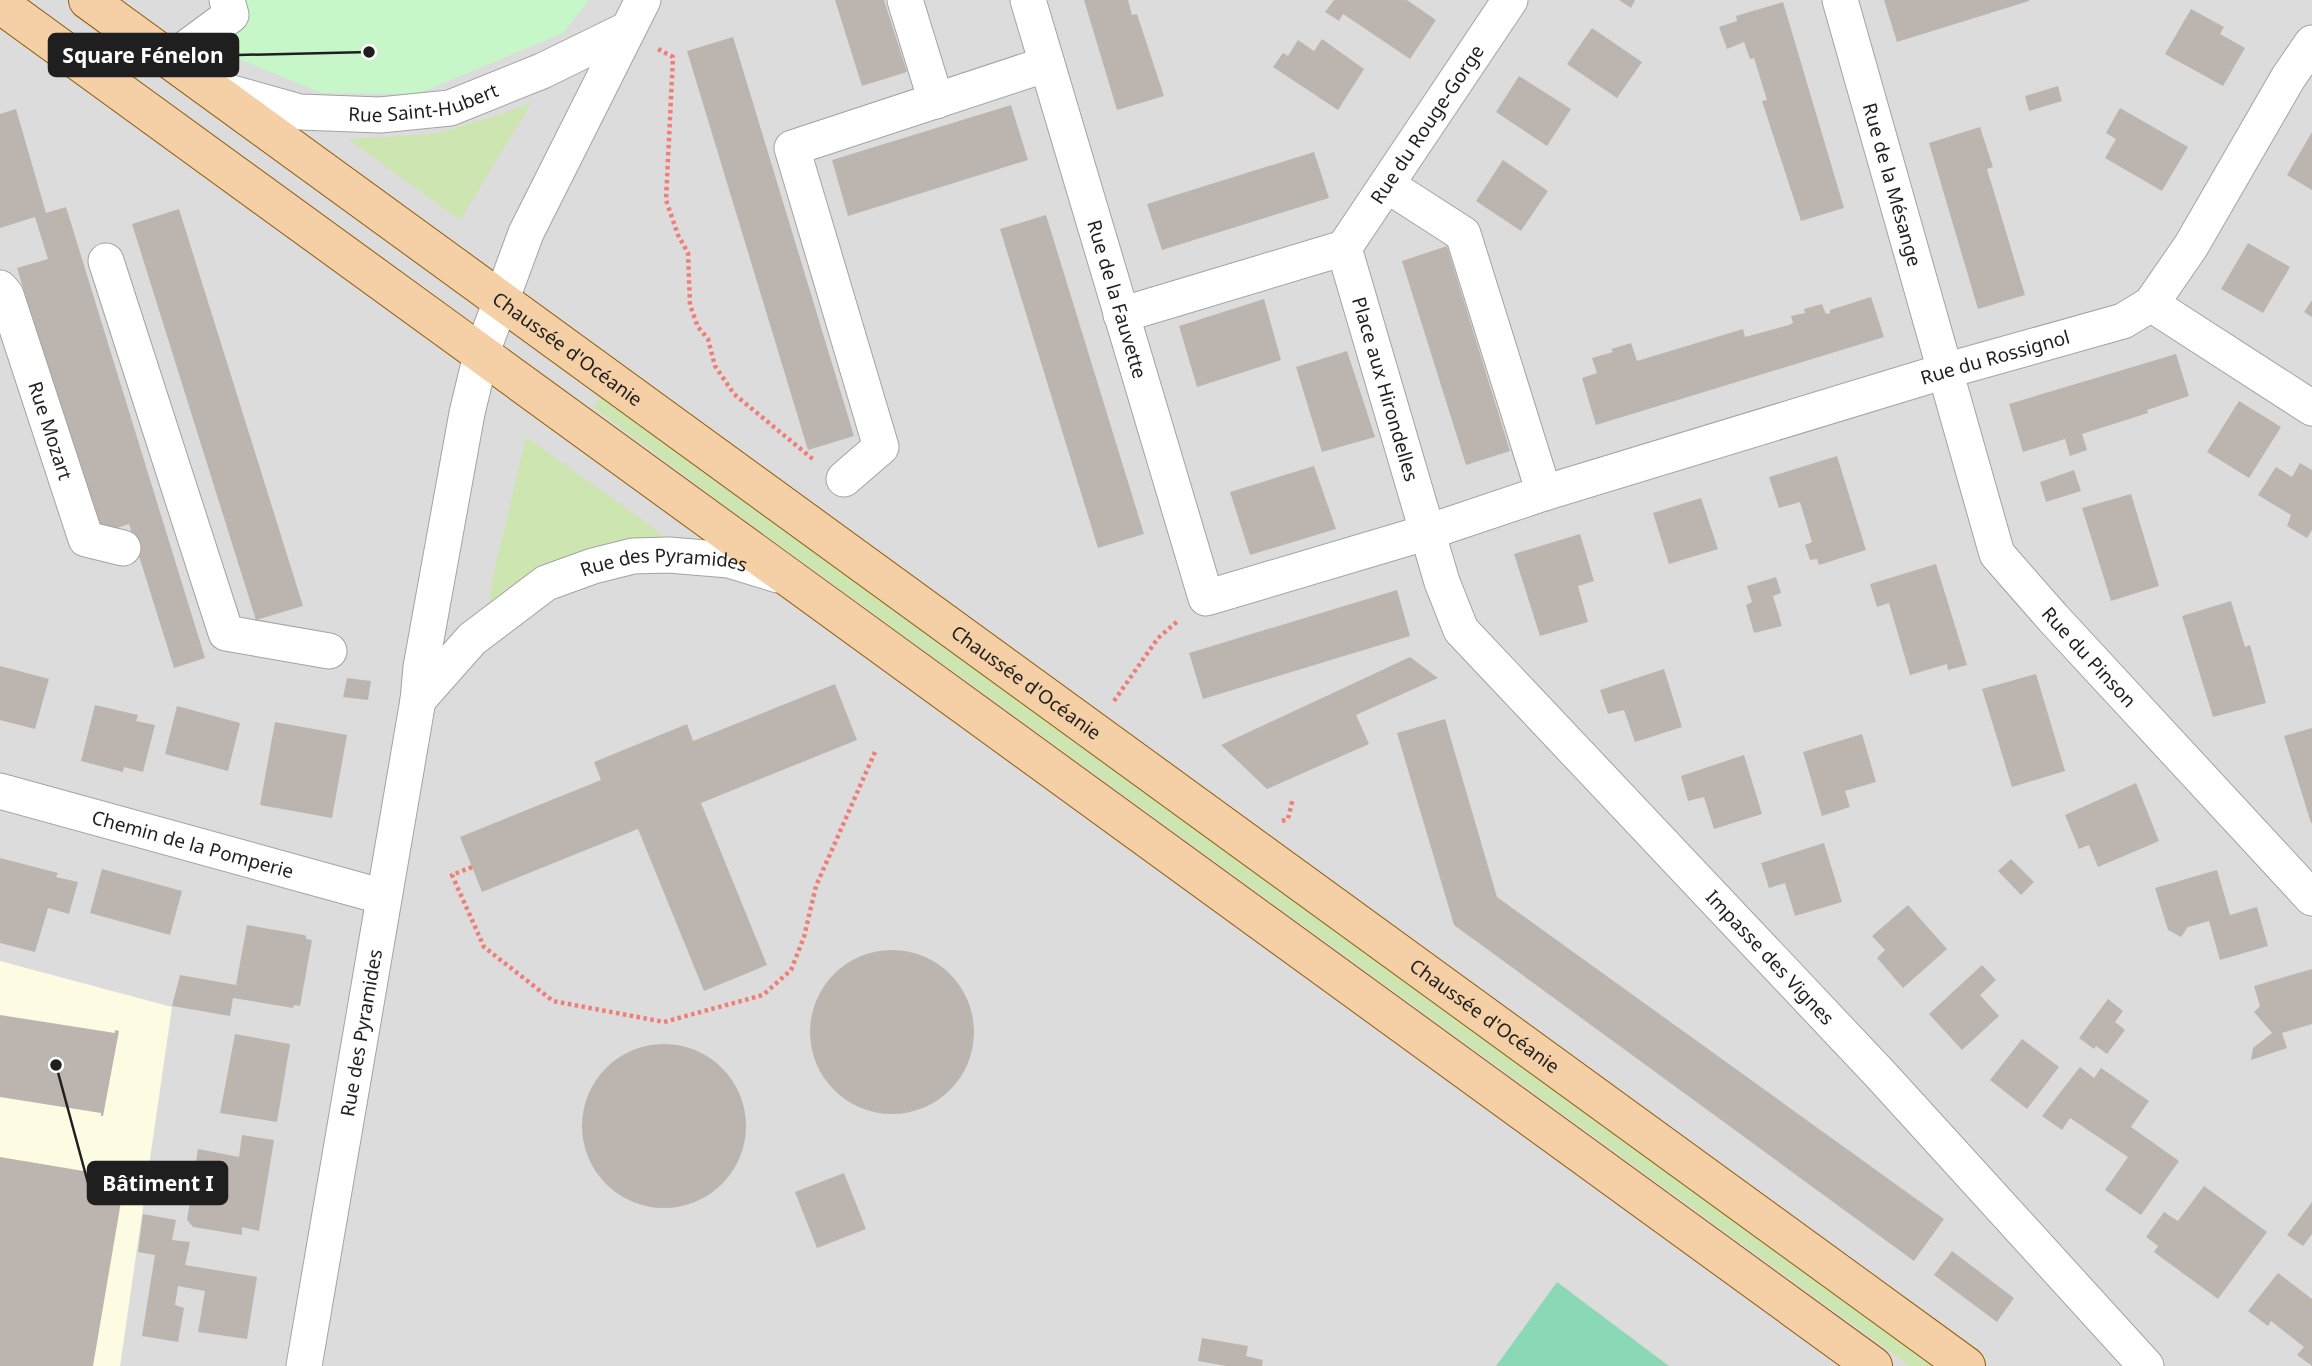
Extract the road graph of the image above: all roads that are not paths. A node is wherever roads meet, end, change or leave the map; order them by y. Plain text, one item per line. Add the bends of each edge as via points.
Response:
1 (88, 0) edge
2 (227, 0) edge
3 (905, 0) edge
4 (1028, 0) edge
5 (1510, 0) edge
6 (1840, 0) edge
7 (0, 4) edge
8 (641, 25) edge
9 (2312, 43) edge
10 (170, 60) junction
11 (1047, 65) junction
12 (206, 86) junction
13 (936, 101) junction
14 (1387, 185) junction
15 (1344, 248) junction
16 (106, 261) dead end
17 (0, 288) edge
18 (500, 301) junction
19 (2151, 304) junction
20 (1121, 315) junction
21 (481, 355) junction
22 (1945, 371) junction
23 (2312, 408) edge
24 (844, 480) road end
25 (1544, 493) junction
26 (1428, 531) junction
27 (123, 548) dead end
28 (788, 578) junction
29 (329, 651) dead end
30 (418, 700) junction
31 (0, 790) edge
32 (384, 897) junction
33 (2312, 898) edge
34 (304, 1366) edge
35 (1873, 1366) edge
36 (1966, 1366) edge
37 (2147, 1366) edge

1 - 10 main road, Chaussée d'Océanie
2 - 10 street via 231,15
3 - 13 street
4 - 11 street, Rue de la Fauvette
5 - 14 street, Rue du Rouge-Gorge
6 - 22 street, Rue de la Mésange
7 - 21 main road
8 - 12 street, Rue Saint-Hubert via 450,108 380,115 300,112
8 - 18 street via 526,233
9 - 19 street, Rue du Rossignol via 2191,246
10 - 12 main road, Chaussée d'Océanie
11 - 13 street
11 - 20 street, Rue de la Fauvette
12 - 18 main road, Chaussée d'Océanie
13 - 24 street via 792,148 881,447
14 - 15 street, Rue du Rouge-Gorge
14 - 25 street via 1463,234
15 - 20 street
15 - 26 street, Place aux Hirondelles
16 - 29 street via 226,633
17 - 27 street, Rue Mozart via 86,539
18 - 21 street, Rue des Pyramides
18 - 36 main road, Chaussée d'Océanie
19 - 22 street, Rue du Rossignol via 2123,321
19 - 23 street
20 - 26 street, Rue de la Fauvette via 1206,598
21 - 28 main road
21 - 30 street, Rue des Pyramides
22 - 25 street, Rue du Rossignol
22 - 33 street, Rue du Pinson via 1997,554
25 - 26 street, Rue du Rossignol
26 - 37 street, Impasse des Vignes via 1461,630 1881,1075
28 - 30 street, Rue des Pyramides via 729,560 678,555 633,556 593,566 546,583 493,623 458,652
28 - 35 main road
30 - 32 street, Rue des Pyramides
31 - 32 street, Chemin de la Pomperie
32 - 34 street, Rue des Pyramides

